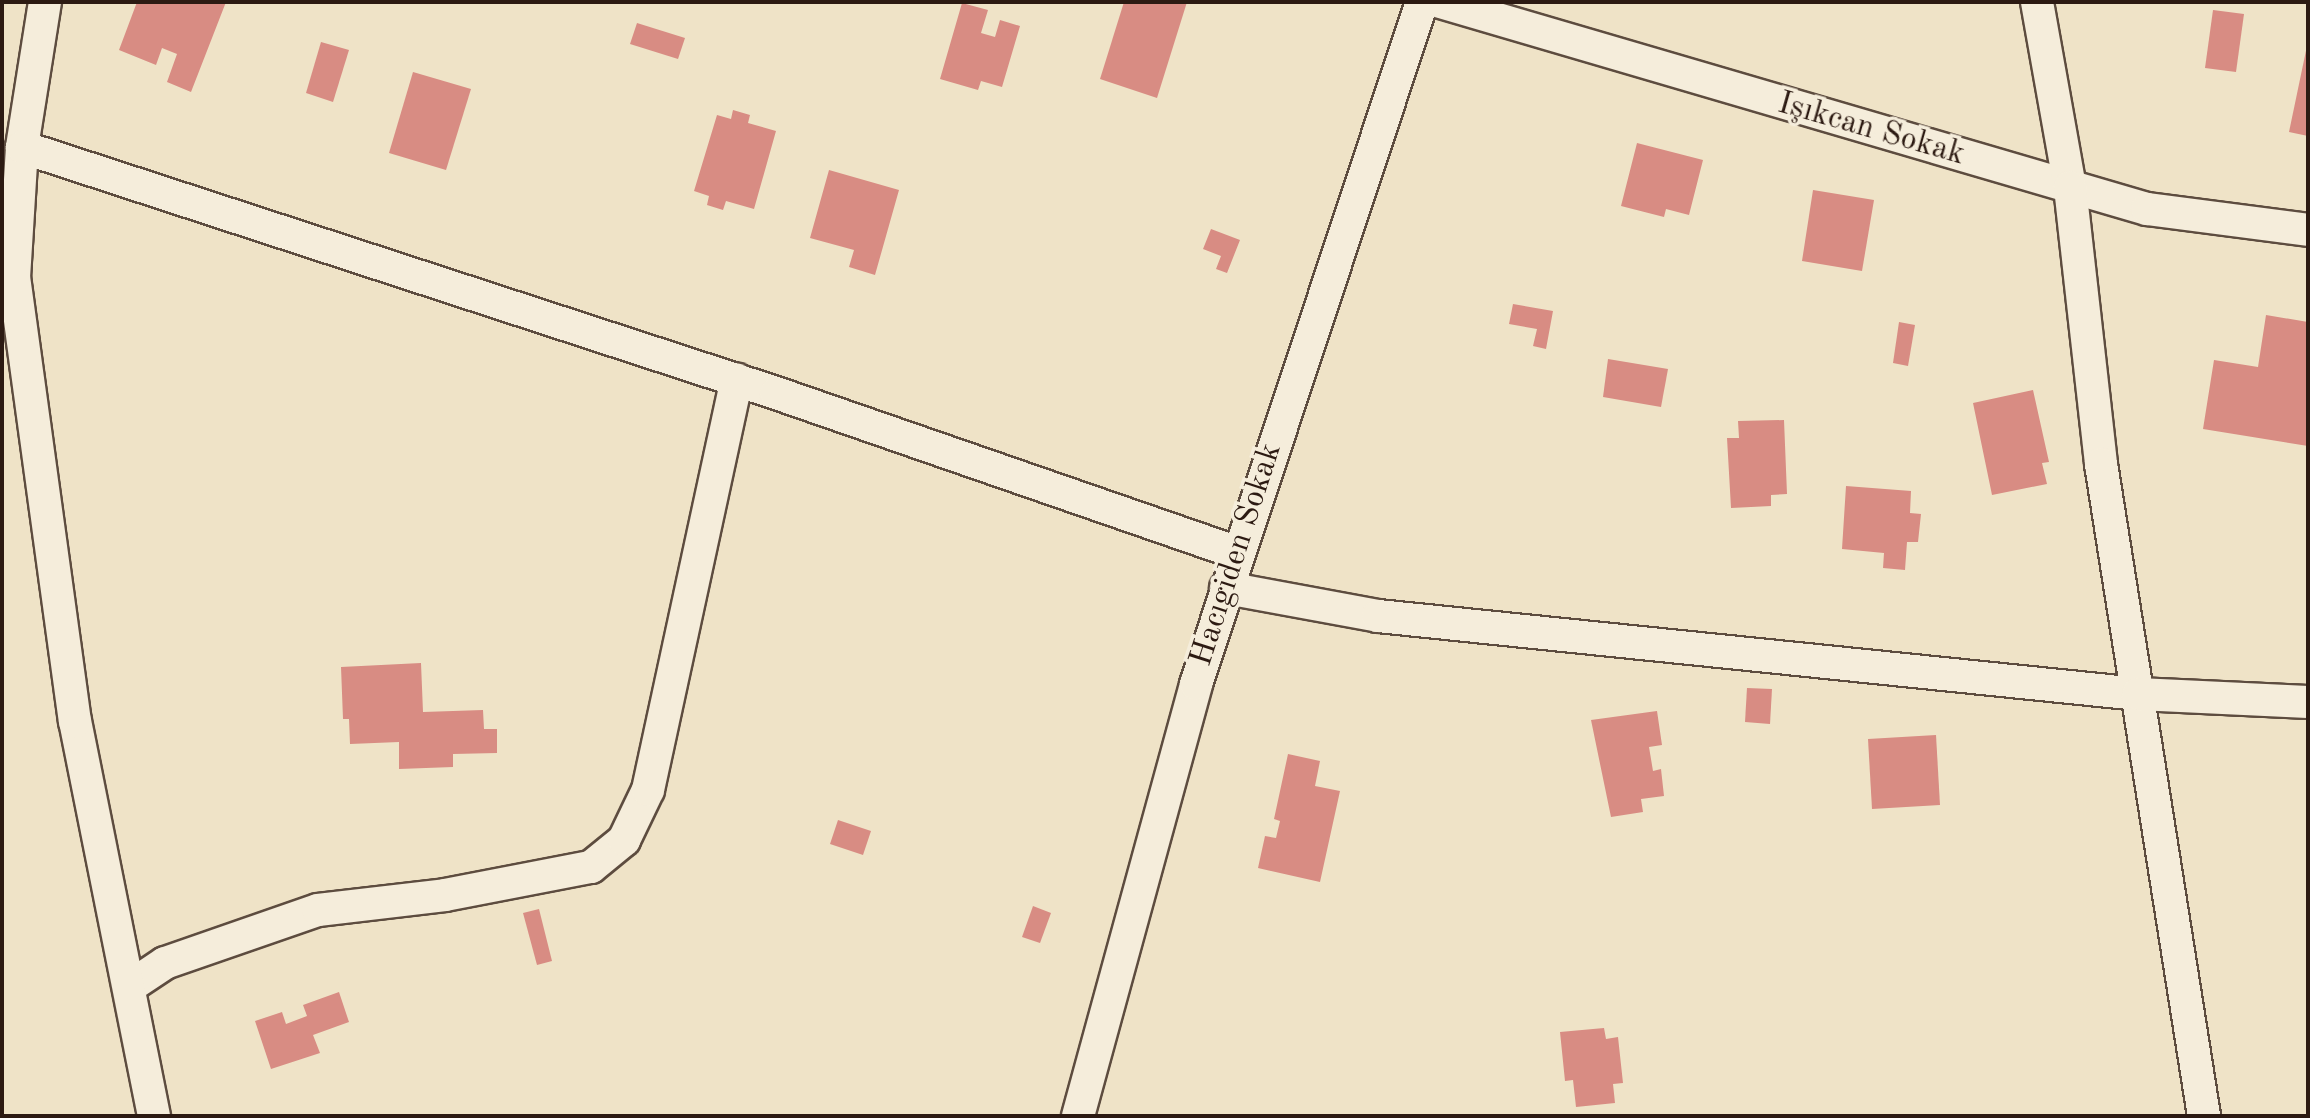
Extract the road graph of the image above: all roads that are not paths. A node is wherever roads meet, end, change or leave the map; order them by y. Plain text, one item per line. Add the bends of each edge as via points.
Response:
1 (45, 2) edge
2 (1422, 2) edge
3 (1440, 2) edge
4 (2037, 2) edge
5 (22, 147) junction
6 (2070, 187) junction
7 (2308, 230) edge
8 (737, 380) junction
9 (1238, 553) junction
10 (1226, 588) junction
11 (2138, 694) junction
12 (2308, 702) edge
13 (129, 987) junction
14 (154, 1116) edge
15 (1078, 1116) edge
16 (2204, 1116) edge

1 - 5 street
2 - 9 street, Hacıgiden Sokak
3 - 6 street, Işıkcan Sokak
4 - 6 street
5 - 8 street
5 - 13 street via 14,278 75,722
6 - 7 street, Işıkcan Sokak via 2147,209
6 - 11 street via 2101,464
8 - 9 street
8 - 13 street via 648,790 624,840 591,867 445,895 318,910 165,963
9 - 10 street, Hacıgiden Sokak
10 - 11 street via 1378,616
10 - 15 street, Hacıgiden Sokak
11 - 12 street
11 - 16 street
13 - 14 street

